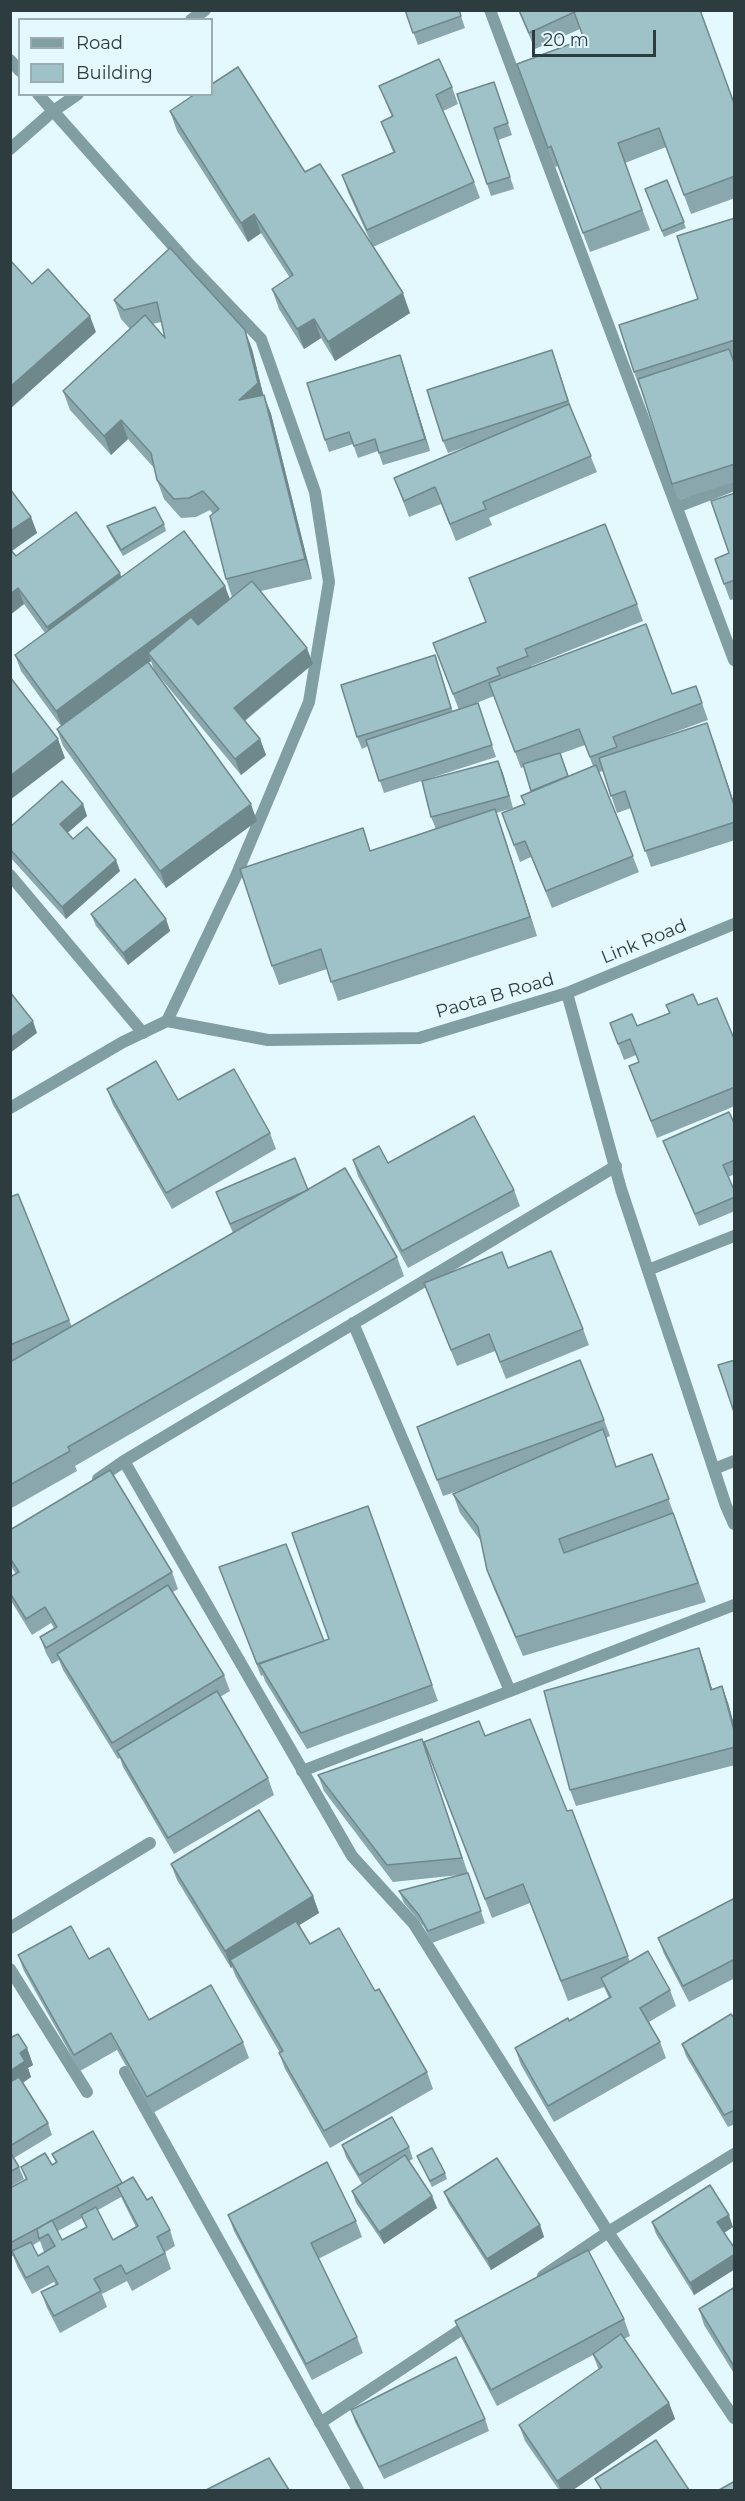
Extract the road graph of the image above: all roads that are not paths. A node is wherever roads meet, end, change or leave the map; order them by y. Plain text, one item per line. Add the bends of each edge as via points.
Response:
1 (490, 10) edge
2 (40, 96) edge
3 (75, 96) edge
4 (52, 111) junction
5 (10, 149) edge
6 (735, 485) edge
7 (677, 507) junction
8 (735, 660) edge
9 (10, 875) edge
10 (735, 924) edge
11 (567, 993) junction
12 (167, 1021) junction
13 (143, 1032) junction
14 (10, 1108) edge
15 (616, 1166) junction
16 (735, 1236) edge
17 (648, 1270) junction
18 (352, 1323) junction
19 (124, 1461) junction
20 (735, 1461) edge
21 (714, 1469) junction
22 (85, 1489) edge
23 (735, 1524) edge
24 (735, 1605) edge
25 (510, 1691) junction
26 (302, 1770) junction
27 (150, 1843) dead end
28 (10, 1928) edge
29 (10, 1969) edge
30 (125, 2072) edge
31 (87, 2092) dead end
32 (735, 2154) edge
33 (608, 2232) junction
34 (529, 2285) edge
35 (479, 2318) edge
36 (735, 2418) edge
37 (320, 2423) junction
38 (358, 2490) edge

1 - 7 street
2 - 4 street
3 - 4 street
4 - 5 street
4 - 12 street via 261,339 315,492 329,582 309,702 236,876
6 - 7 street
7 - 8 street
9 - 13 street
10 - 11 street, Link Road
11 - 12 street, Paota B Road via 419,1038 268,1040
11 - 15 street, Paota B Road
12 - 13 street
13 - 14 street
15 - 17 street, Paota B Road
15 - 18 street
16 - 17 street
17 - 21 street, Paota B Road
18 - 19 street
18 - 25 street
19 - 22 street
19 - 26 street
20 - 21 street
21 - 23 street, Paota B Road
24 - 25 street
25 - 26 street
26 - 33 street via 352,1856 414,1924
27 - 28 street
29 - 31 street
30 - 37 street
32 - 33 street
33 - 34 street
33 - 36 street
35 - 37 street
37 - 38 street

